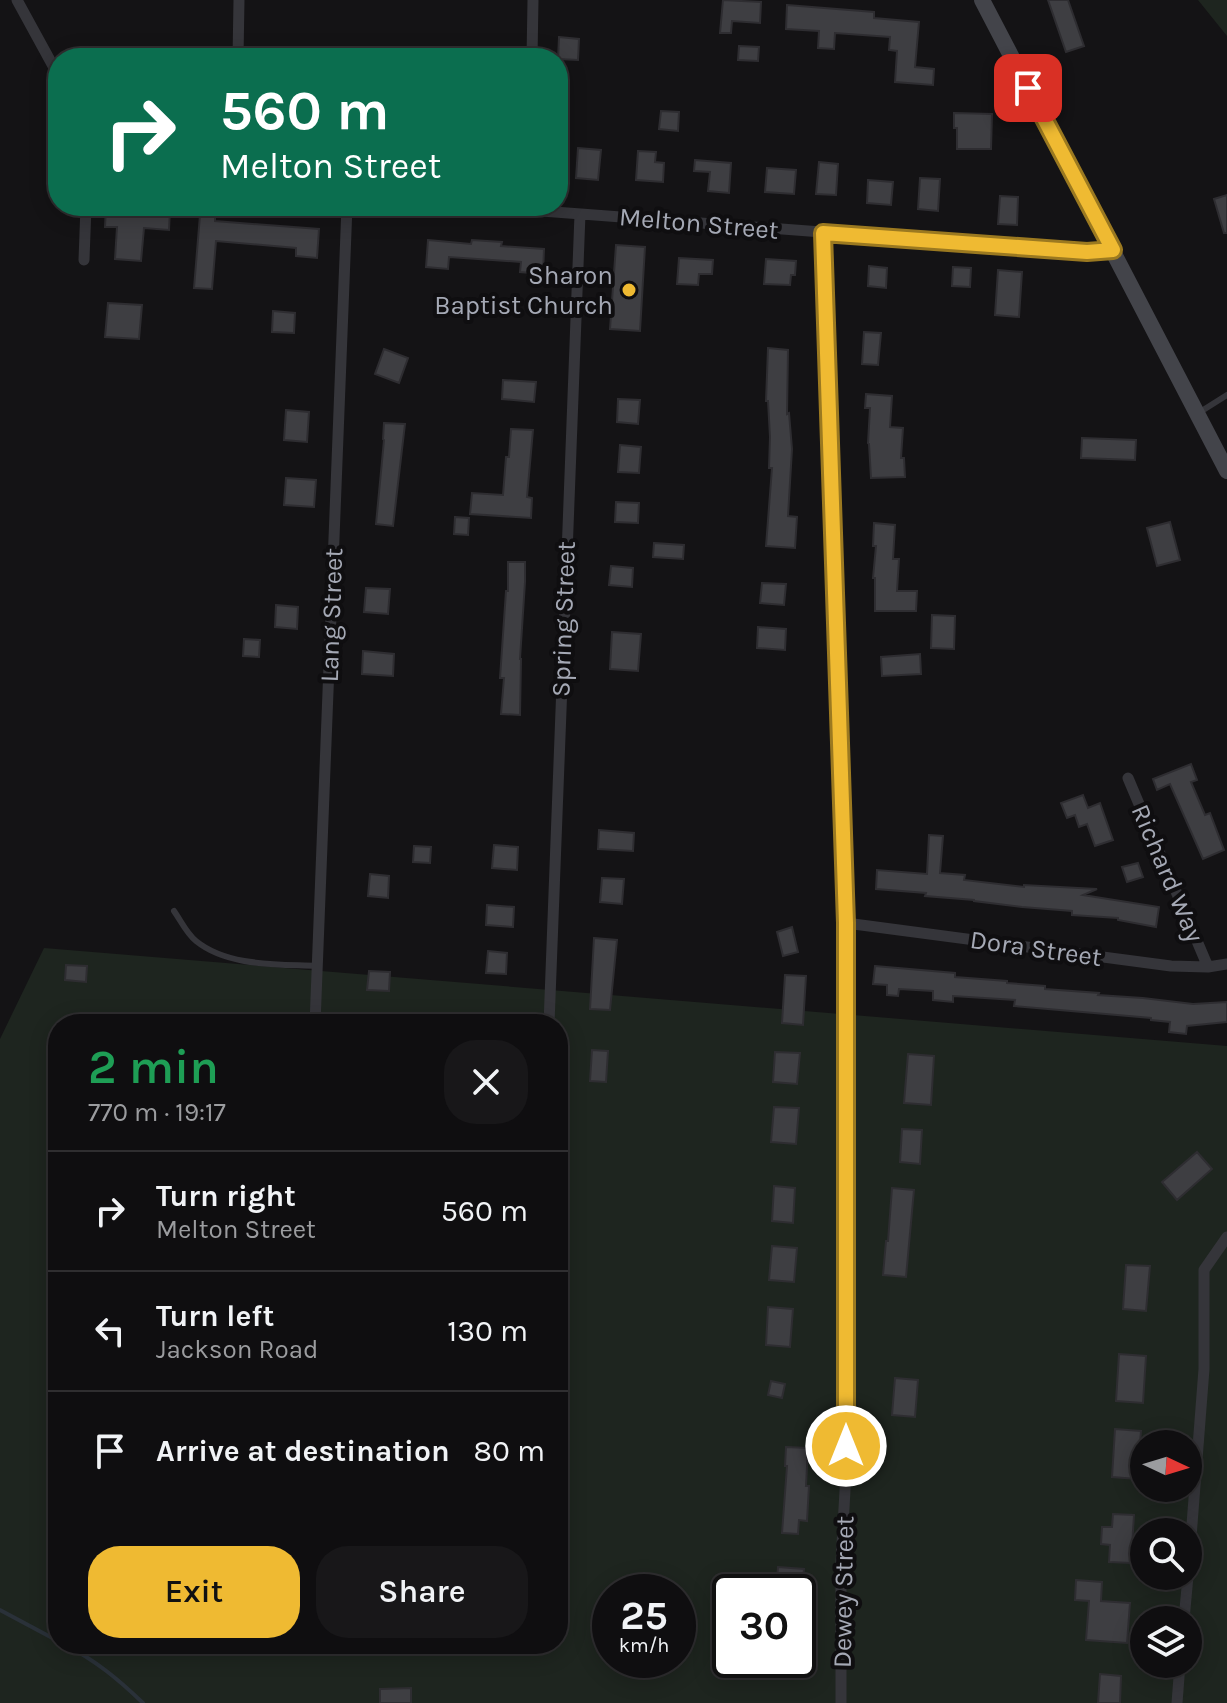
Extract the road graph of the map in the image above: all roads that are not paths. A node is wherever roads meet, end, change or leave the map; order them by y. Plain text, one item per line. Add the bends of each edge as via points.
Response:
1 (17, 0) edge
2 (239, 0) edge
3 (533, 0) edge
4 (982, 0) edge
5 (238, 48) edge
6 (532, 48) edge
7 (48, 57) edge
8 (568, 213) edge
9 (580, 214) junction
10 (86, 216) edge
11 (347, 216) edge
12 (823, 233) junction
13 (1113, 250) junction
14 (84, 260) dead end
15 (1227, 395) edge
16 (1197, 414) junction
17 (1227, 471) edge
18 (1128, 778) dead end
19 (174, 911) dead end
20 (846, 923) junction
21 (1227, 964) edge
22 (317, 966) junction
23 (1208, 967) junction
24 (315, 1014) edge
25 (549, 1014) edge
26 (1227, 1237) edge
27 (1192, 1518) edge
28 (1179, 1678) edge
29 (841, 1703) edge
30 (1177, 1703) edge

1 - 7 street
2 - 5 street
3 - 6 street
4 - 13 main road
8 - 9 street, Melton Street
9 - 12 street, Melton Street
9 - 25 street, Spring Street
10 - 14 street
11 - 22 street, Lang Street
12 - 13 street, Melton Street
12 - 20 street, Dewey Street
13 - 16 main road
15 - 16 lane
16 - 17 main road
18 - 23 street, Richard Way
19 - 22 lane via 194,940 215,952 252,963
20 - 23 street, Dora Street
20 - 29 street, Dewey Street
21 - 23 street, Dora Street
22 - 24 street, Lang Street
26 - 27 street via 1204,1270 1204,1369
28 - 30 street

